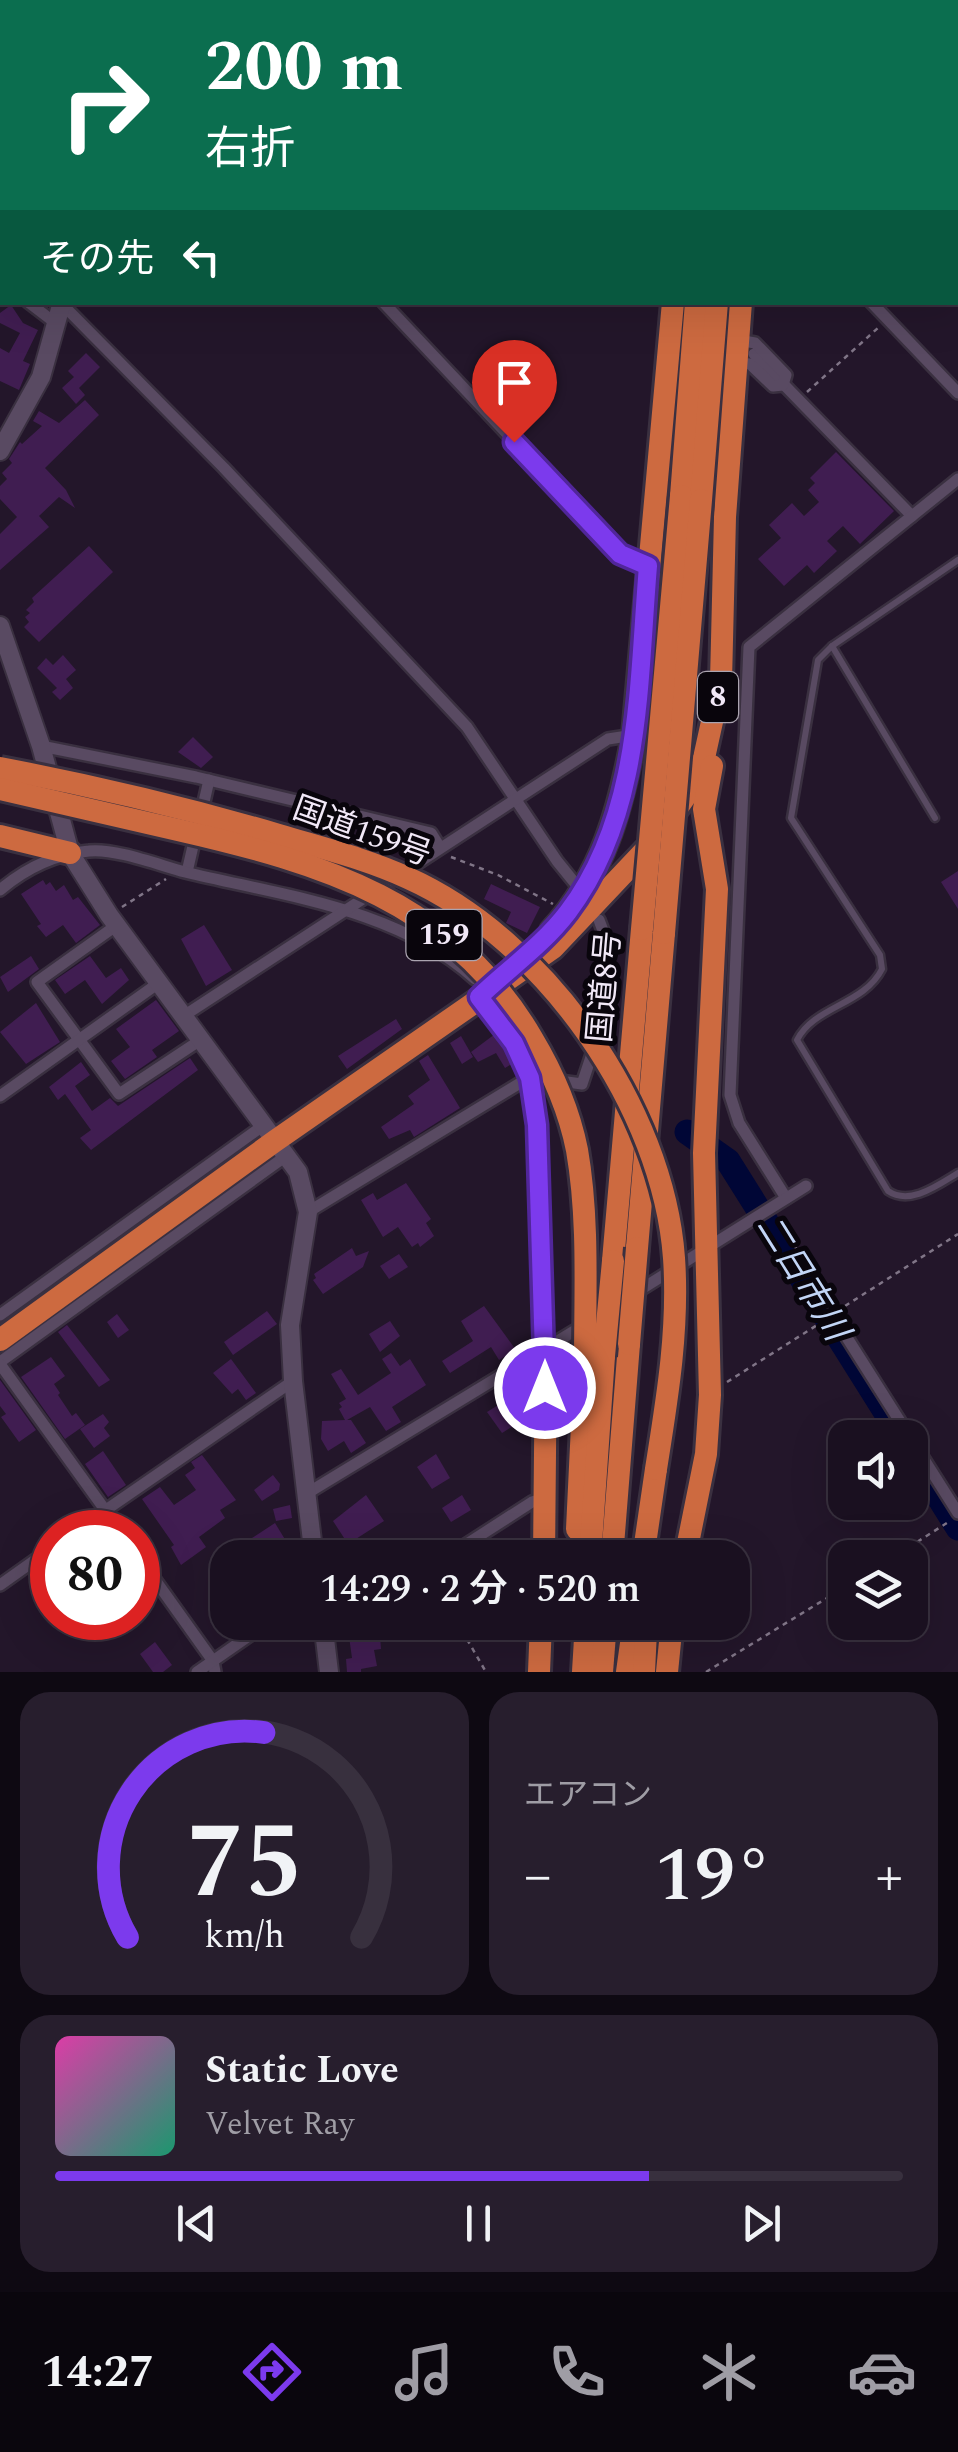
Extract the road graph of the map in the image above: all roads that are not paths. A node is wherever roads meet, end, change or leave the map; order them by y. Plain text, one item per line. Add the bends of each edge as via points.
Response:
1 (32, 305) edge
2 (62, 305) edge
3 (64, 305) edge
4 (385, 305) edge
5 (673, 305) edge
6 (696, 305) edge
7 (717, 305) edge
8 (741, 305) edge
9 (874, 305) edge
10 (58, 325) junction
11 (743, 352) junction
12 (783, 385) junction
13 (958, 393) edge
14 (0, 452) edge
15 (958, 479) edge
16 (691, 498) junction
17 (912, 516) junction
18 (958, 560) edge
19 (648, 566) junction
20 (0, 626) edge
21 (832, 646) junction
22 (721, 681) junction
23 (634, 735) junction
24 (42, 746) junction
25 (0, 768) edge
26 (209, 780) junction
27 (0, 790) edge
28 (516, 798) junction
29 (935, 818) dead end
30 (0, 836) edge
31 (439, 846) junction
32 (0, 852) edge
33 (70, 853) junction
34 (184, 871) junction
35 (574, 882) dead end
36 (0, 890) edge
37 (348, 911) junction
38 (113, 920) junction
39 (600, 920) dead end
40 (653, 931) junction
41 (160, 982) junction
42 (477, 988) junction
43 (185, 1015) junction
44 (202, 1039) junction
45 (79, 1040) junction
46 (530, 1078) junction
47 (0, 1096) edge
48 (275, 1141) junction
49 (958, 1173) edge
50 (806, 1186) dead end
51 (786, 1198) junction
52 (308, 1212) junction
53 (705, 1247) junction
54 (0, 1314) edge
55 (828, 1317) road end
56 (0, 1340) edge
57 (546, 1350) junction
58 (594, 1359) junction
59 (0, 1363) edge
60 (293, 1381) junction
61 (656, 1469) junction
62 (306, 1494) junction
63 (546, 1498) junction
64 (105, 1510) joint
65 (954, 1518) edge
66 (312, 1540) edge
67 (473, 1540) edge
68 (545, 1540) edge
69 (578, 1540) edge
70 (590, 1540) edge
71 (613, 1540) edge
72 (646, 1540) edge
73 (654, 1540) edge
74 (689, 1540) edge
75 (30, 1564) edge
76 (0, 1585) edge
77 (160, 1588) edge
78 (246, 1640) edge
79 (325, 1640) edge
80 (541, 1640) edge
81 (586, 1640) edge
82 (598, 1640) edge
83 (631, 1640) edge
84 (646, 1640) edge
85 (670, 1640) edge
86 (214, 1666) edge
87 (586, 1670) edge
88 (197, 1672) edge
89 (329, 1672) edge
90 (539, 1672) edge
91 (627, 1672) edge
92 (644, 1672) edge
93 (667, 1672) edge

1 - 10 street
2 - 10 street
3 - 28 street via 466,727
4 - 19 street via 620,554
5 - 19 highway, 8
6 - 16 highway, 国道8号 / 8
7 - 16 highway, 国道8号 / 8
8 - 11 highway, 8
9 - 13 street
10 - 14 street via 40,378
11 - 12 street
11 - 12 street via 773,386
11 - 12 street via 755,343 786,375
11 - 22 highway, 8 via 725,517
12 - 17 street
15 - 17 street
16 - 40 highway, 国道8号 / 8, bridge
17 - 51 street via 750,648 730,1095 739,1123
18 - 21 lane
19 - 23 highway, 8
20 - 24 street
21 - 29 lane
21 - 49 lane via 818,660 790,818 880,955 882,969 867,990 811,1023 798,1040 888,1191 910,1197
22 - 42 highway, 8 via 704,758 655,840 552,948 507,982
22 - 53 highway via 722,722 704,809 717,889
23 - 28 street via 608,739
23 - 42 highway, 8 via 614,826 592,877 542,942
24 - 26 street
24 - 33 street
25 - 61 highway, 国道159号 / 159, bridge via 211,815 360,859 456,907 538,971 616,1078 652,1154 666,1208 674,1259 672,1373
26 - 31 street via 432,833
26 - 34 street
27 - 58 highway, 国道159号 / 159, bridge via 281,856 354,881 400,904 484,969 550,1069 577,1149
28 - 31 street
28 - 35 street
30 - 33 highway
31 - 37 street
32 - 33 highway
33 - 34 street via 94,850
33 - 36 street via 24,870
33 - 38 street
34 - 37 street
37 - 42 street via 432,948
37 - 43 street
38 - 41 street
38 - 45 street via 37,982
39 - 46 street via 608,944 602,1024 582,1084
40 - 58 highway, 国道8号 / 8, bridge via 613,1261
40 - 71 highway, 国道8号 / 8, bridge
41 - 43 street
41 - 45 street
42 - 46 street
42 - 48 highway, 8
43 - 44 street
44 - 45 street via 119,1094
44 - 48 street
45 - 47 street
46 - 52 street
46 - 57 street
48 - 52 street via 298,1172
48 - 54 street
48 - 56 highway, 8
48 - 59 street
50 - 51 street
51 - 53 street
52 - 60 street via 290,1325
53 - 57 street
53 - 74 highway via 710,1395
55 - 65 street
57 - 62 street
57 - 63 highway
58 - 69 highway, 国道159号 / 159
58 - 70 highway, 国道8号 / 8
59 - 64 street
60 - 62 street
60 - 64 street
61 - 72 highway, 国道159号 / 159
61 - 73 highway
62 - 66 street
63 - 67 street
63 - 68 highway
75 - 76 street
77 - 86 street
78 - 86 street
79 - 89 street
80 - 90 highway
81 - 87 highway
82 - 87 highway
83 - 91 highway
84 - 92 highway
85 - 93 highway
86 - 88 street

